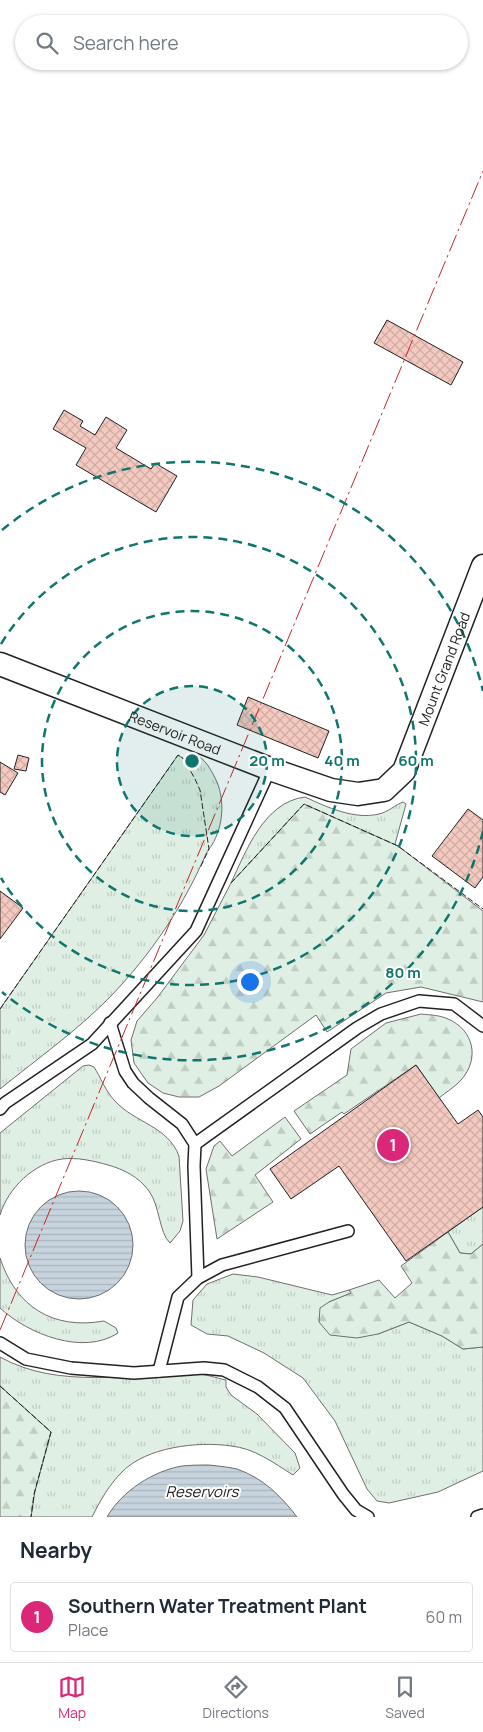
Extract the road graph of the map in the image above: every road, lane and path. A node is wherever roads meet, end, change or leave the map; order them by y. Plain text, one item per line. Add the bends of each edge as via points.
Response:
1 (483, 566) edge
2 (0, 664) edge
3 (270, 769) junction
4 (404, 771) joint
5 (110, 1024) junction
6 (483, 1026) edge
7 (0, 1109) edge
8 (195, 1144) junction
9 (348, 1231) dead end
10 (198, 1278) junction
11 (0, 1343) edge
12 (159, 1371) junction
13 (483, 1515) edge
14 (368, 1517) edge
15 (477, 1517) edge

1 - 4 street, Mount Grand Road
2 - 3 street, Reservoir Road
3 - 4 street, Reservoir Road via 331,790 358,794 384,790
3 - 5 lane via 196,931
5 - 7 lane via 92,1044
5 - 8 lane via 125,1071 133,1083 182,1124
6 - 8 lane via 454,1004 419,1001 381,1014
8 - 10 lane
9 - 10 lane via 222,1265
10 - 12 lane via 178,1297
11 - 12 lane via 26,1359 71,1368 134,1373
12 - 14 lane via 224,1370 258,1387 285,1408 343,1494 356,1510
13 - 15 lane

